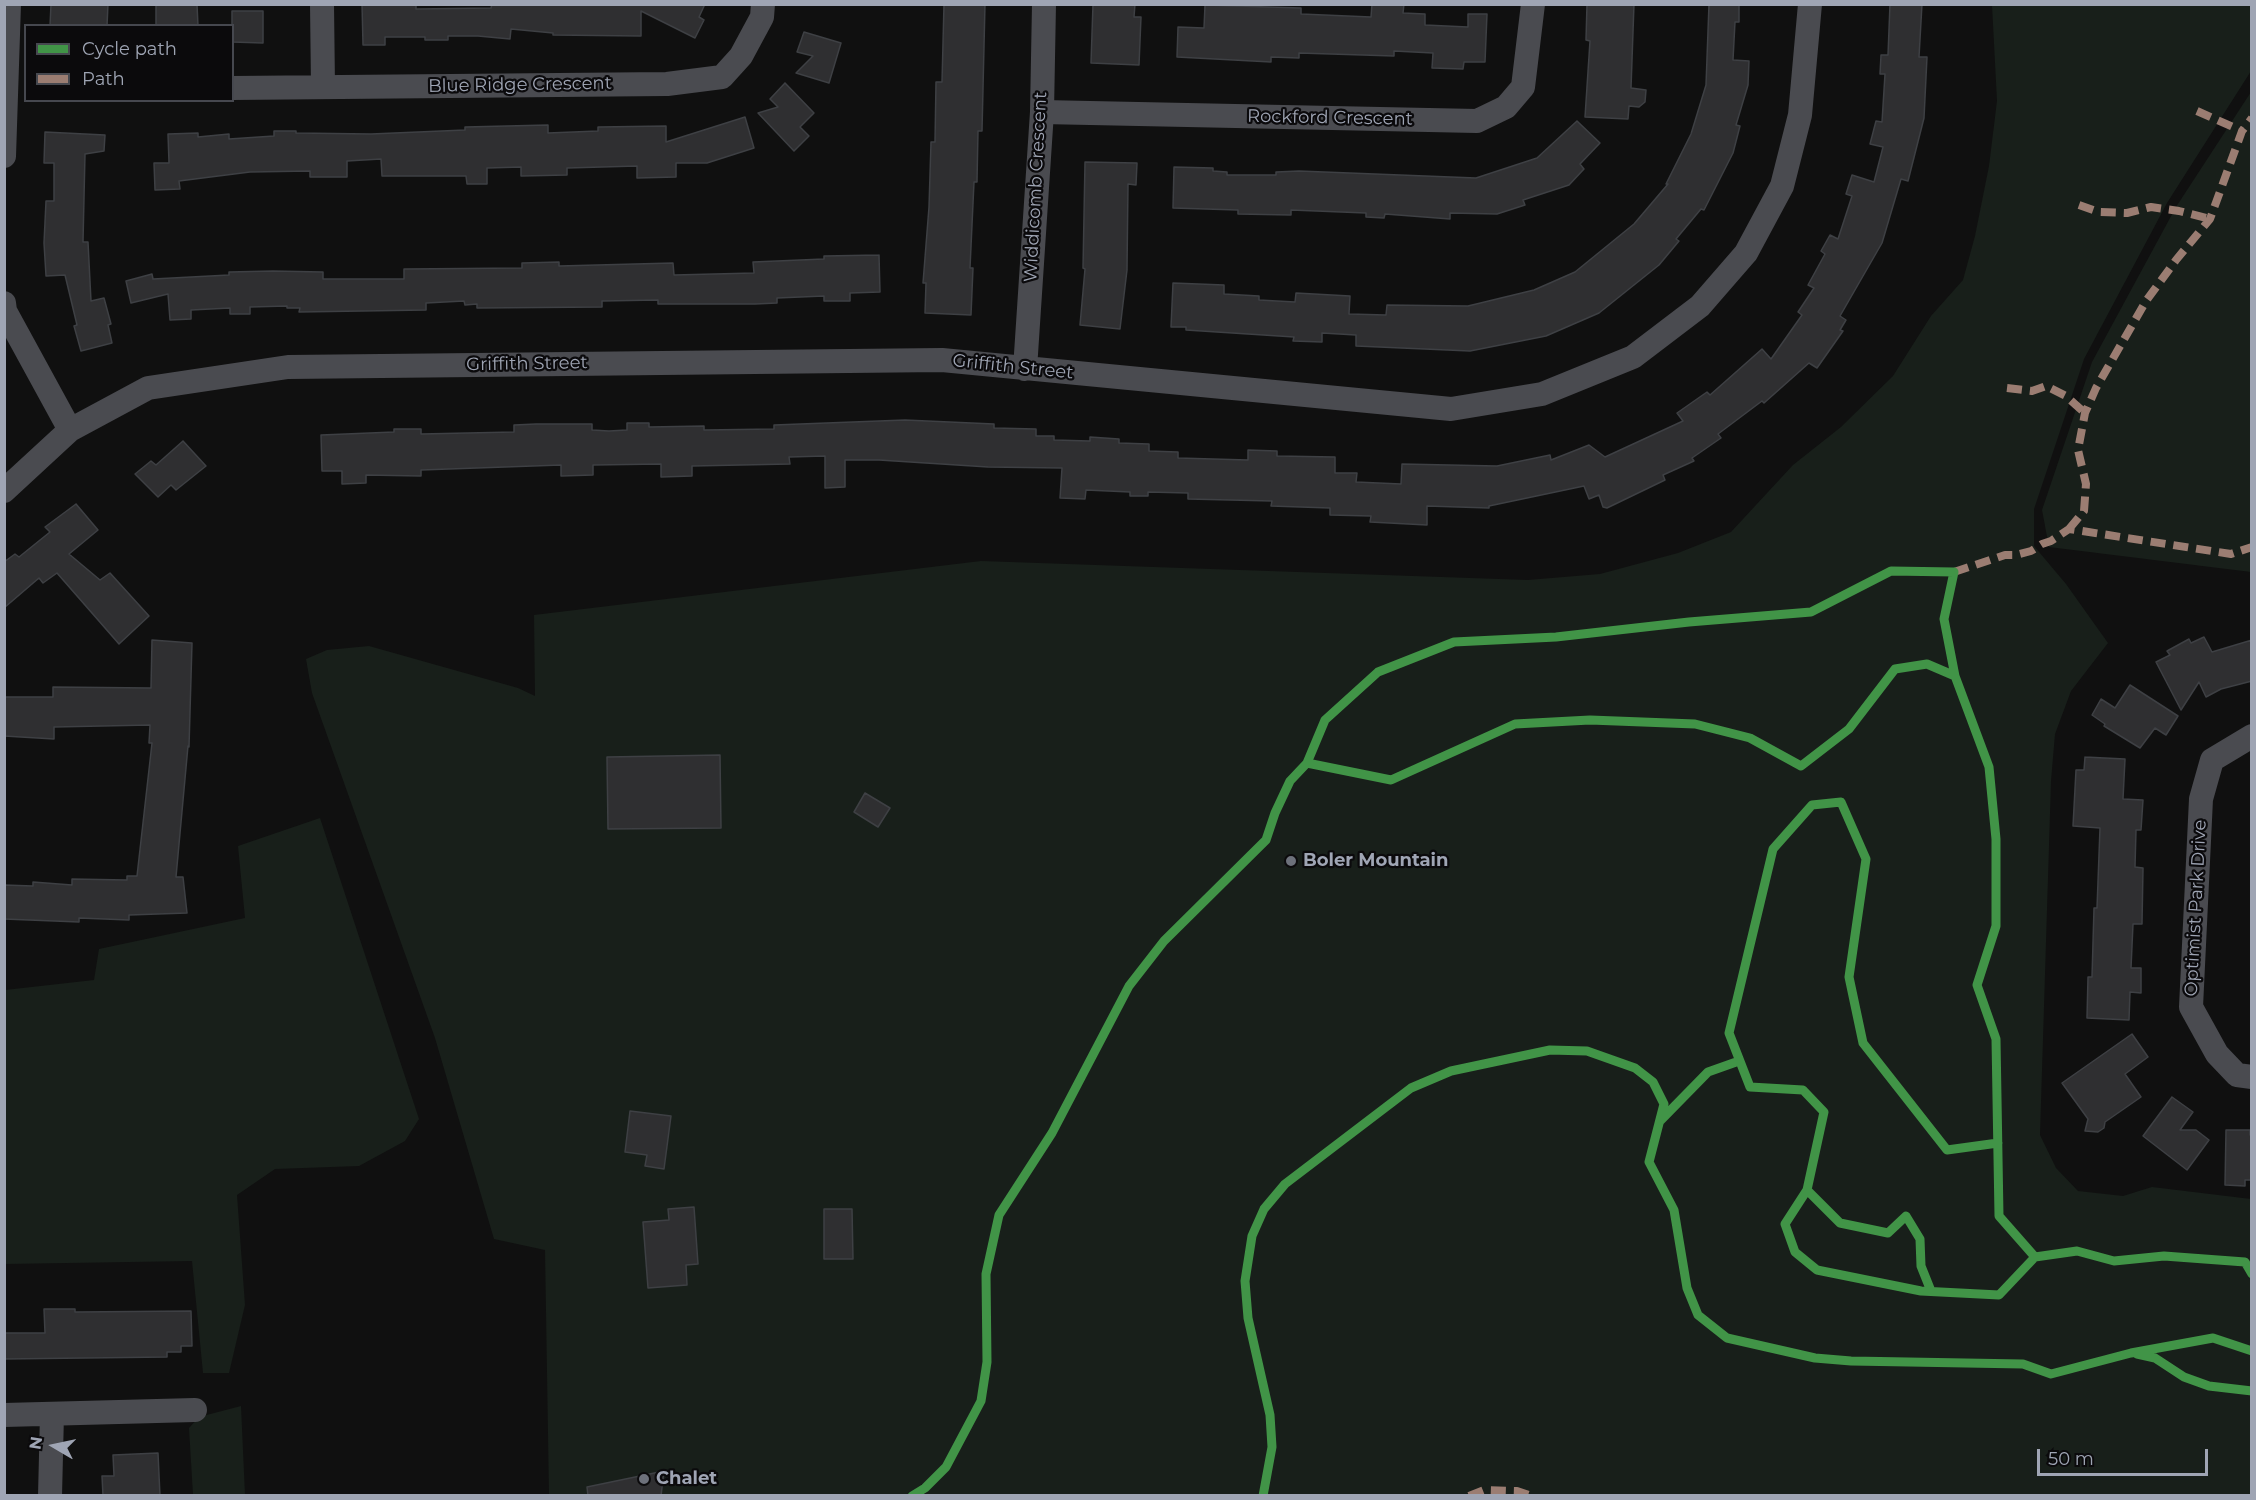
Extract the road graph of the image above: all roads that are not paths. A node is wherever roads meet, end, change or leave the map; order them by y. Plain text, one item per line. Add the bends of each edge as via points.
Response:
1 (9, 4) edge
2 (322, 4) edge
3 (762, 4) edge
4 (1044, 4) edge
5 (1533, 4) edge
6 (1810, 4) edge
7 (323, 87) junction
8 (234, 88) edge
9 (16, 90) edge
10 (1042, 112) junction
11 (4, 156) edge
12 (4, 303) edge
13 (1025, 369) junction
14 (70, 430) junction
15 (4, 491) edge
16 (2252, 736) edge
17 (2252, 1077) edge
18 (195, 1410) dead end
19 (52, 1414) junction
20 (4, 1415) edge
21 (50, 1496) edge

1 - 9 street
2 - 7 street
3 - 7 street, Blue Ridge Crescent via 762,17 741,56 722,77 667,84
4 - 10 street, Widdicomb Crescent
5 - 10 street, Rockford Crescent via 1523,87 1506,107 1477,121
6 - 13 street, Griffith Street via 1800,115 1782,186 1746,253 1700,306 1633,357 1542,394 1451,410
7 - 8 street, Blue Ridge Crescent
9 - 11 street
10 - 13 street, Widdicomb Crescent
12 - 14 street
13 - 14 street, Griffith Street via 942,360 288,367 148,388
14 - 15 street, Griffith Street
16 - 17 street, Optimist Park Drive via 2212,760 2201,799 2191,1007 2217,1054 2237,1075
18 - 19 street
19 - 20 street
19 - 21 street

